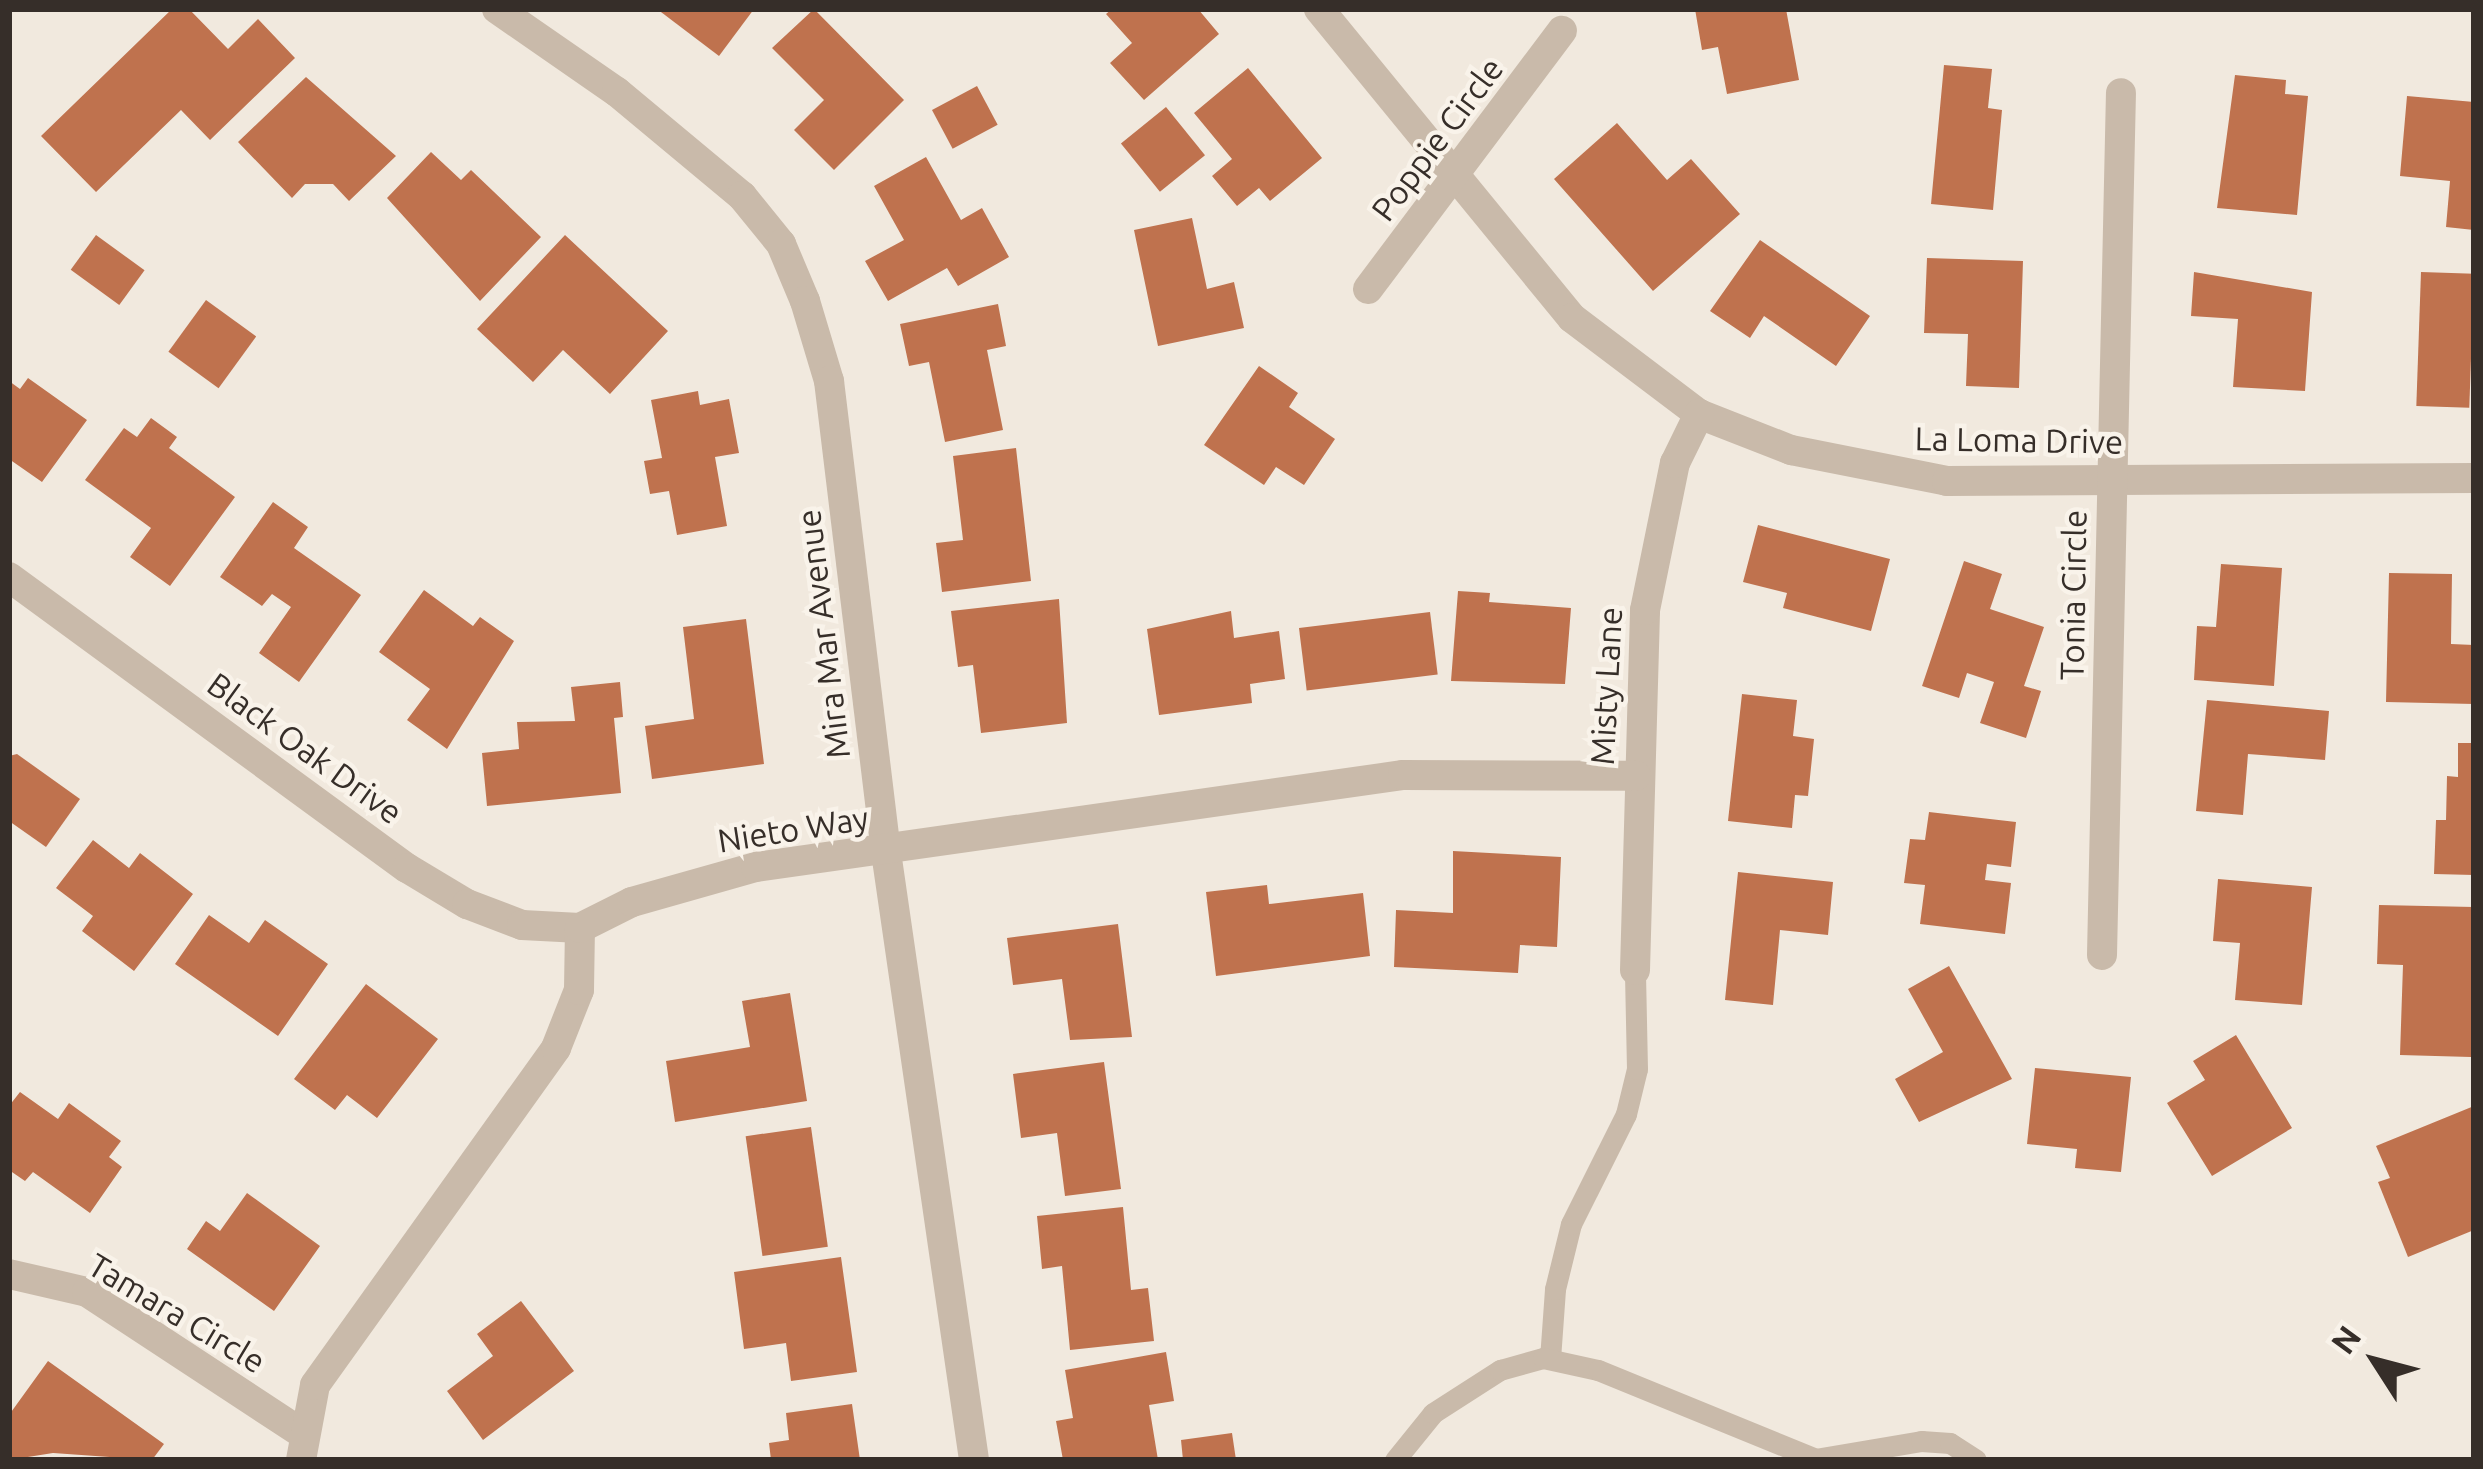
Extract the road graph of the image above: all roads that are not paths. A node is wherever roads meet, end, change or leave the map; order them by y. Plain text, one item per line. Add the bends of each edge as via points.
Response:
1 (497, 9) edge
2 (1319, 9) edge
3 (1562, 31) dead end
4 (2121, 93) dead end
5 (1454, 178) junction
6 (1369, 290) dead end
7 (1699, 414) junction
8 (2112, 477) junction
9 (2474, 478) edge
10 (9, 577) edge
11 (1636, 776) junction
12 (886, 852) junction
13 (580, 928) junction
14 (2102, 955) dead end
15 (1635, 970) joint
16 (9, 1274) edge
17 (1550, 1359) junction
18 (300, 1446) edge
19 (1816, 1459) edge
20 (974, 1460) edge
21 (1395, 1460) edge
22 (1976, 1460) edge

1 - 12 street, Mira Mar Avenue via 704,161 781,244 830,381
2 - 5 street, La Loma Drive
3 - 5 street, Poppie Circle
4 - 8 street, Tonia Circle
5 - 6 street, Poppie Circle
5 - 7 street, La Loma Drive via 1572,317
7 - 8 street, La Loma Drive via 1863,469 1947,481
7 - 11 street, Misty Lane via 1675,464 1645,610
8 - 9 street, La Loma Drive
8 - 14 street, Tonia Circle
10 - 13 street, Black Oak Drive via 447,892 522,925
11 - 12 street, Nieto Way via 1403,775
11 - 15 street, Misty Lane
12 - 13 street, Nieto Way via 701,880
12 - 20 street, Mira Mar Avenue
13 - 18 street via 579,990 556,1048 315,1385
15 - 17 lane via 1637,1069 1618,1132 1571,1224
16 - 18 street, Tamara Circle via 87,1292
17 - 19 lane via 1598,1370
17 - 21 lane via 1500,1370 1464,1392 1433,1413
19 - 22 lane via 1921,1441 1950,1444

